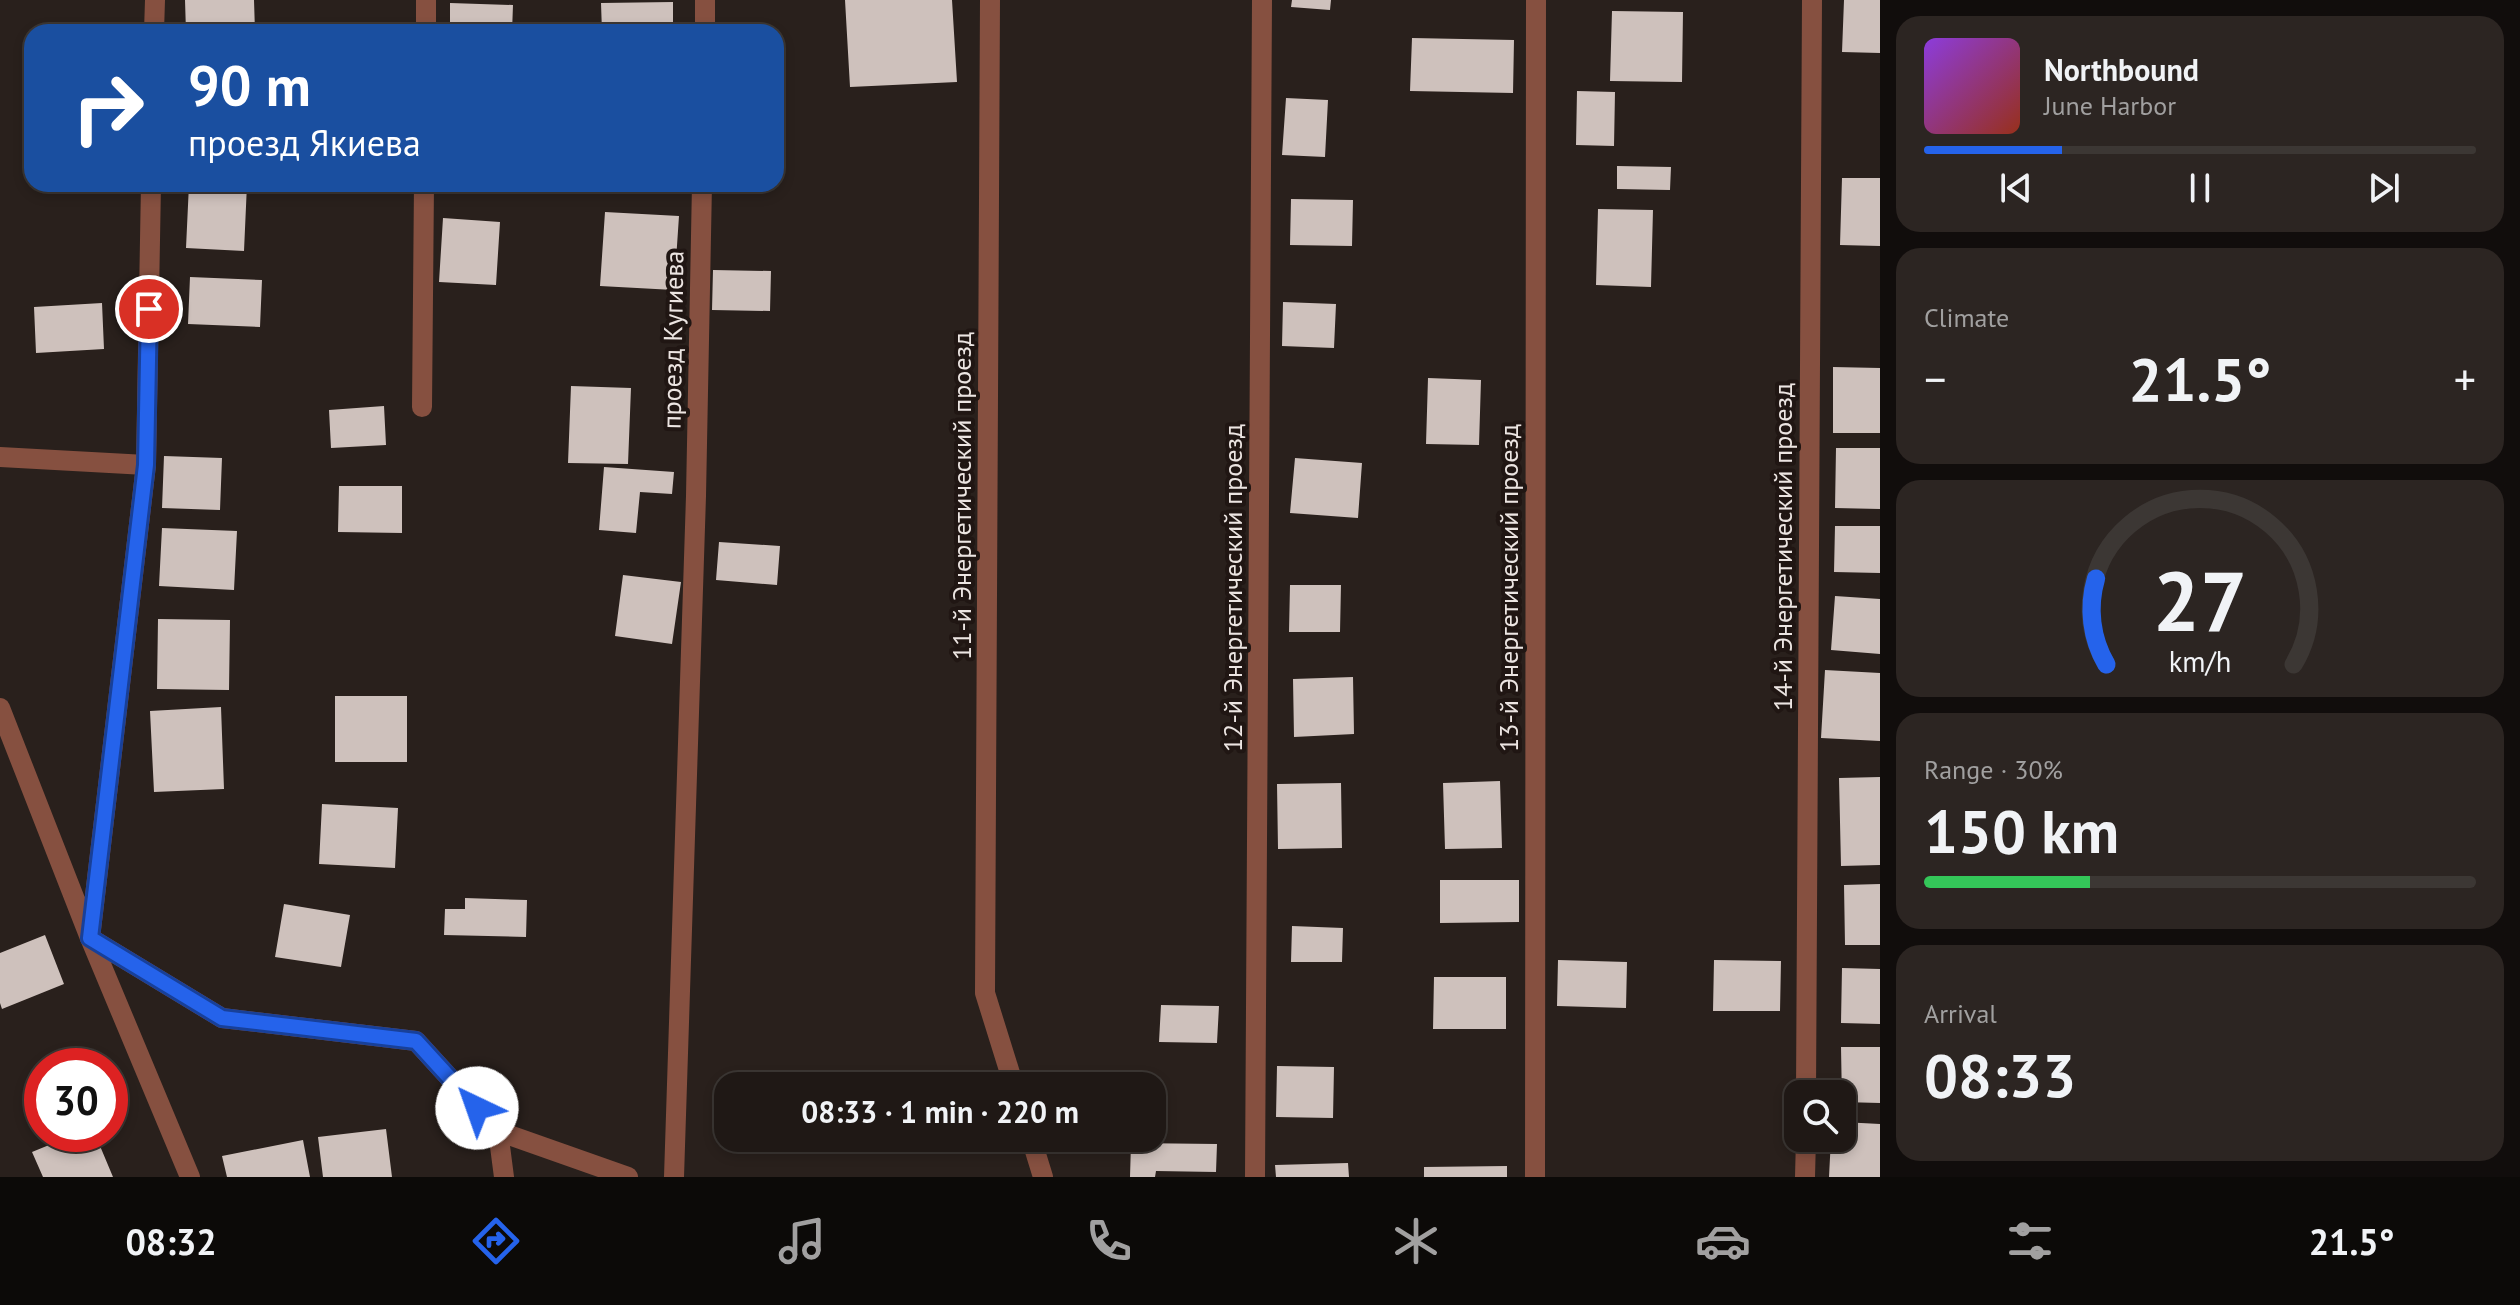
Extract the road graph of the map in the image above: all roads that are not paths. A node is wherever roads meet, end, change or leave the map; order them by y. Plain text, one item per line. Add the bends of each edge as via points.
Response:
1 (155, 0) edge
2 (426, 0) edge
3 (705, 0) edge
4 (990, 0) edge
5 (1262, 0) edge
6 (1536, 0) edge
7 (1812, 0) edge
8 (154, 24) edge
9 (426, 24) edge
10 (705, 24) edge
11 (151, 192) edge
12 (424, 192) edge
13 (702, 192) edge
14 (422, 407) dead end
15 (0, 457) edge
16 (146, 465) junction
17 (0, 708) edge
18 (90, 938) junction
19 (1010, 1072) edge
20 (1806, 1080) edge
21 (498, 1131) junction
22 (1035, 1152) edge
23 (1806, 1152) edge
24 (190, 1177) edge
25 (504, 1177) edge
26 (628, 1177) edge
27 (674, 1177) edge
28 (1043, 1177) edge
29 (1255, 1177) edge
30 (1535, 1177) edge
31 (1805, 1177) edge

1 - 8 street
2 - 9 street
3 - 10 street
4 - 19 street, 11-й Энергетический проезд via 985,993
5 - 29 street, 12-й Энергетический проезд
6 - 30 street, 13-й Энергетический проезд
7 - 20 street, 14-й Энергетический проезд
11 - 16 street
12 - 14 street
13 - 27 street, проезд Кугиева
15 - 16 street
16 - 18 street
17 - 18 street
18 - 21 street via 222,1018 416,1041
18 - 24 street
21 - 25 street
21 - 26 street
22 - 28 street
23 - 31 street

